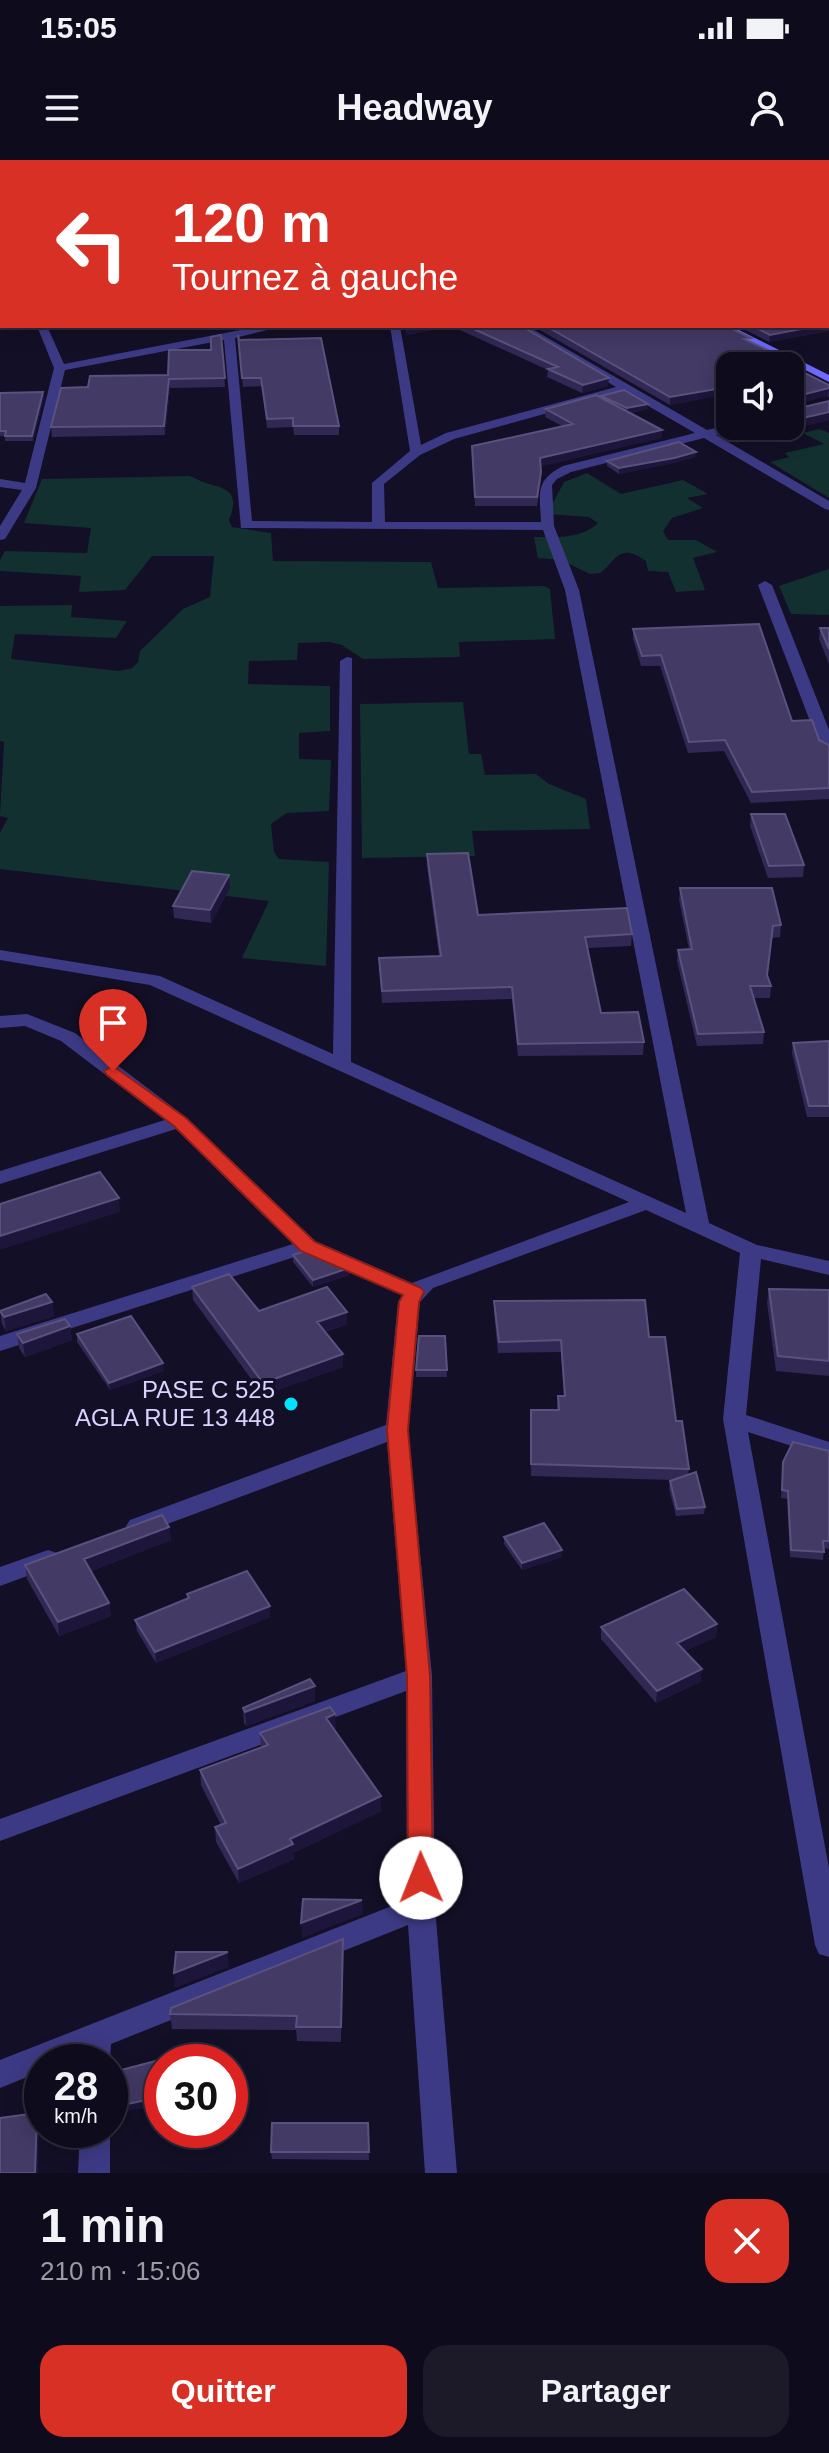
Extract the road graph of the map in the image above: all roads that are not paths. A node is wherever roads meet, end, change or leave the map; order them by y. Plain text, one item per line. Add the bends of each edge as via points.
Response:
1 (43, 328) edge
2 (268, 328) edge
3 (395, 328) edge
4 (522, 328) edge
5 (727, 328) edge
6 (229, 336) junction
7 (60, 368) junction
8 (829, 379) edge
9 (625, 388) junction
10 (716, 432) edge
11 (708, 434) junction
12 (416, 452) junction
13 (0, 483) edge
14 (30, 488) junction
15 (829, 506) edge
16 (379, 525) junction
17 (548, 526) junction
18 (0, 536) edge
19 (765, 585) dead end
20 (347, 661) dead end
21 (829, 750) edge
22 (0, 955) edge
23 (0, 1022) edge
24 (342, 1065) junction
25 (180, 1122) junction
26 (0, 1178) edge
27 (647, 1203) junction
28 (699, 1226) junction
29 (308, 1246) junction
30 (751, 1250) junction
31 (829, 1268) edge
32 (414, 1292) junction
33 (0, 1344) edge
34 (734, 1419) junction
35 (397, 1430) junction
36 (829, 1450) edge
37 (118, 1534) edge
38 (74, 1550) edge
39 (0, 1577) edge
40 (419, 1676) junction
41 (0, 1830) edge
42 (421, 1907) junction
43 (829, 1945) edge
44 (105, 2044) edge
45 (24, 2068) edge
46 (0, 2074) edge
47 (95, 2148) edge
48 (94, 2173) edge
49 (441, 2173) edge

1 - 7 street
2 - 6 street
3 - 12 street
4 - 9 street
5 - 8 street
6 - 7 street
6 - 16 street via 246,525
7 - 14 street
9 - 11 street
9 - 12 street via 450,436
10 - 11 street
11 - 15 street
11 - 17 street via 553,476 546,485
12 - 16 street via 378,483
13 - 14 street
14 - 18 street
16 - 17 street
17 - 28 street via 572,590
19 - 21 street
20 - 24 street
22 - 24 street via 154,980
23 - 25 street via 27,1020 68,1037
24 - 27 street
25 - 26 street
25 - 29 street
27 - 28 street
27 - 32 street via 425,1283
28 - 30 street
29 - 32 street
29 - 33 street
30 - 31 street
30 - 34 street
32 - 35 street
34 - 36 street
34 - 43 street
35 - 37 street
35 - 40 street
38 - 39 street
40 - 41 street
40 - 42 street
42 - 44 street
42 - 49 street
45 - 46 street
47 - 48 street

